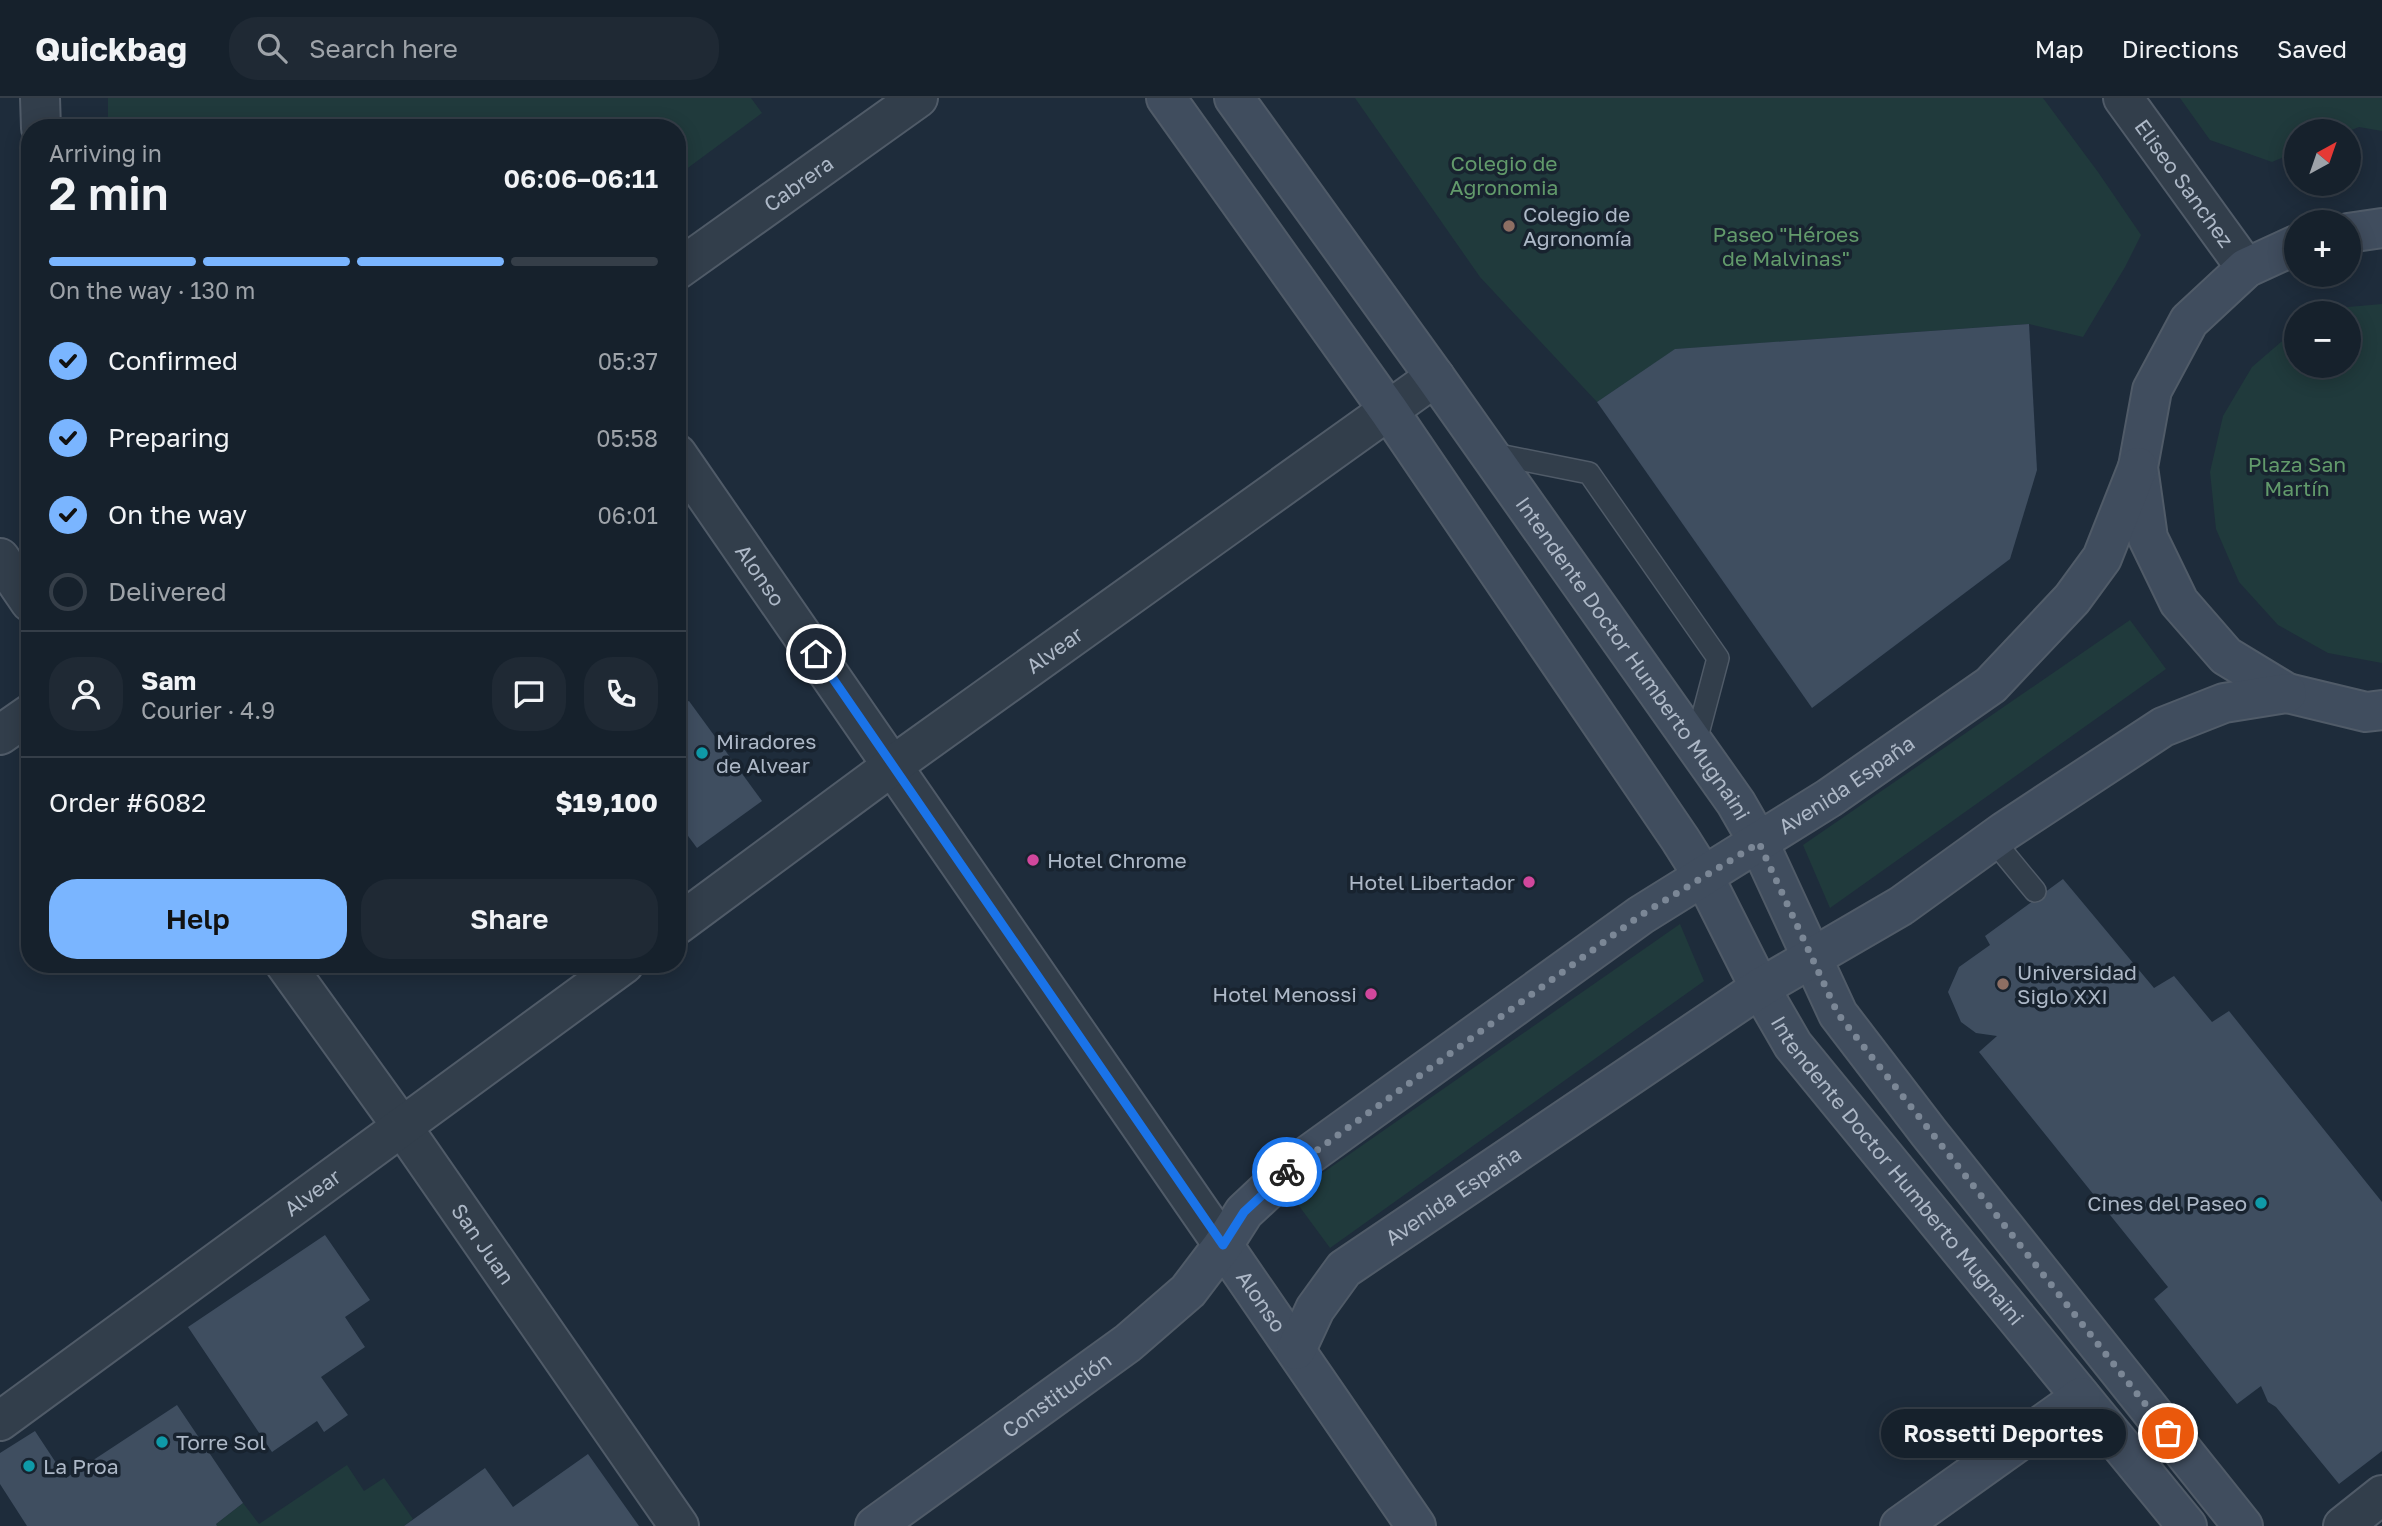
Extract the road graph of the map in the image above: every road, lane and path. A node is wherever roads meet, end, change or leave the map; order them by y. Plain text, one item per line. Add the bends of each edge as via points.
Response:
1 (40, 98) edge
2 (918, 98) edge
3 (1166, 98) edge
4 (1234, 98) edge
5 (2123, 98) edge
6 (41, 119) edge
7 (2382, 228) edge
8 (2361, 231) edge
9 (2284, 251) edge
10 (686, 264) edge
11 (2246, 268) junction
12 (1435, 377) junction
13 (1389, 411) junction
14 (1488, 453) junction
15 (686, 467) edge
16 (2138, 467) junction
17 (0, 558) edge
18 (21, 589) edge
19 (2287, 693) junction
20 (2382, 710) edge
21 (21, 720) edge
22 (0, 734) edge
23 (1695, 745) junction
24 (892, 766) junction
25 (1993, 840) junction
26 (1759, 843) junction
27 (1704, 877) junction
28 (2035, 891) dead end
29 (686, 918) edge
30 (1814, 958) junction
31 (291, 973) edge
32 (612, 973) edge
33 (1760, 988) junction
34 (403, 1128) junction
35 (1223, 1245) junction
36 (1296, 1350) junction
37 (2081, 1397) junction
38 (0, 1422) edge
39 (2382, 1495) edge
40 (679, 1526) edge
41 (875, 1526) edge
42 (1416, 1526) edge
43 (1900, 1526) edge
44 (2187, 1526) edge
45 (2243, 1526) edge
46 (2343, 1526) edge

1 - 6 street
2 - 10 street, Cabrera
3 - 13 main road, Intendente Doctor Humberto Mugnaini
4 - 12 main road, Intendente Doctor Humberto Mugnaini
5 - 11 street, Eliseo Sanchez
7 - 8 main road
9 - 11 main road
11 - 16 main road via 2189,321 2152,390
12 - 13 street, Alvear
12 - 14 main road, Intendente Doctor Humberto Mugnaini
13 - 24 street, Alvear
13 - 27 main road, Intendente Doctor Humberto Mugnaini
14 - 23 main road, Intendente Doctor Humberto Mugnaini
14 - 23 lane via 1589,472 1718,658
15 - 24 street, Alonso
16 - 19 main road via 2148,538 2179,602 2226,656
16 - 26 main road, Avenida España via 2102,558 2072,600 1991,685
17 - 18 street
19 - 20 main road via 2365,712
19 - 25 main road, Avenida España via 2224,703 2163,727
21 - 22 street
23 - 26 main road, Intendente Doctor Humberto Mugnaini
24 - 29 street, Alvear
24 - 35 street, Alonso
25 - 28 lane
25 - 30 main road, Avenida España via 1901,906
26 - 27 main road, Avenida España
26 - 30 main road, Intendente Doctor Humberto Mugnaini
27 - 33 main road, Intendente Doctor Humberto Mugnaini
27 - 35 main road, Avenida España via 1641,915 1292,1167 1244,1212
30 - 33 main road, Avenida España
30 - 45 main road, Intendente Doctor Humberto Mugnaini via 1838,1014
31 - 34 street, San Juan
32 - 34 street, Alvear
33 - 36 main road, Avenida España via 1344,1269 1315,1309
33 - 37 main road, Intendente Doctor Humberto Mugnaini via 1793,1045
34 - 38 street, Alvear
34 - 40 street, San Juan
35 - 36 main road, Alonso
35 - 41 main road, Constitución via 1188,1291 1128,1343
36 - 42 main road, Alonso
37 - 43 main road
37 - 44 main road, Intendente Doctor Humberto Mugnaini
39 - 46 street

